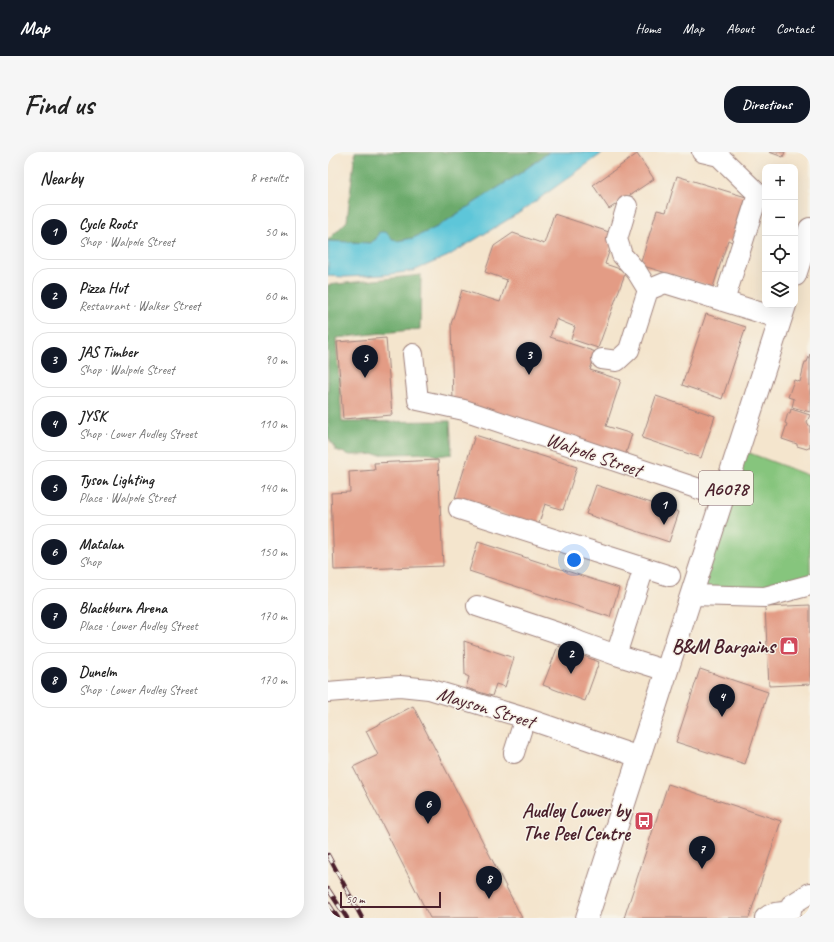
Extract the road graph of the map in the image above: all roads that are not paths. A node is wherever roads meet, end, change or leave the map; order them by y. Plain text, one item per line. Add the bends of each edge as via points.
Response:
1 (702, 152) edge
2 (627, 206) dead end
3 (810, 229) edge
4 (802, 264) edge
5 (648, 290) junction
6 (724, 301) junction
7 (783, 312) edge
8 (413, 354) dead end
9 (602, 359) dead end
10 (723, 497) junction
11 (459, 509) dead end
12 (644, 568) junction
13 (670, 576) dead end
14 (810, 585) edge
15 (692, 595) junction
16 (477, 606) dead end
17 (616, 655) junction
18 (667, 671) junction
19 (328, 692) edge
20 (525, 718) junction
21 (514, 753) dead end
22 (640, 757) junction
23 (810, 893) edge
24 (587, 918) edge
25 (765, 918) edge

1 - 6 street via 719,156 758,194
2 - 5 street via 617,239 622,256 637,272
3 - 4 highway
5 - 6 street via 664,283
5 - 9 street via 628,350 617,361
6 - 7 street
7 - 10 highway, A6078
8 - 10 street, Walpole Street via 418,400 464,410
10 - 15 highway, A6078
11 - 12 street
12 - 13 street
12 - 17 street
14 - 15 street via 765,597
15 - 18 highway, A6078
16 - 17 street
17 - 18 street
18 - 22 highway, A6078
19 - 20 street, Mayson Street via 400,686 429,689
20 - 21 street
20 - 22 street, Mayson Street
22 - 24 highway, A6078
23 - 25 street via 791,908

